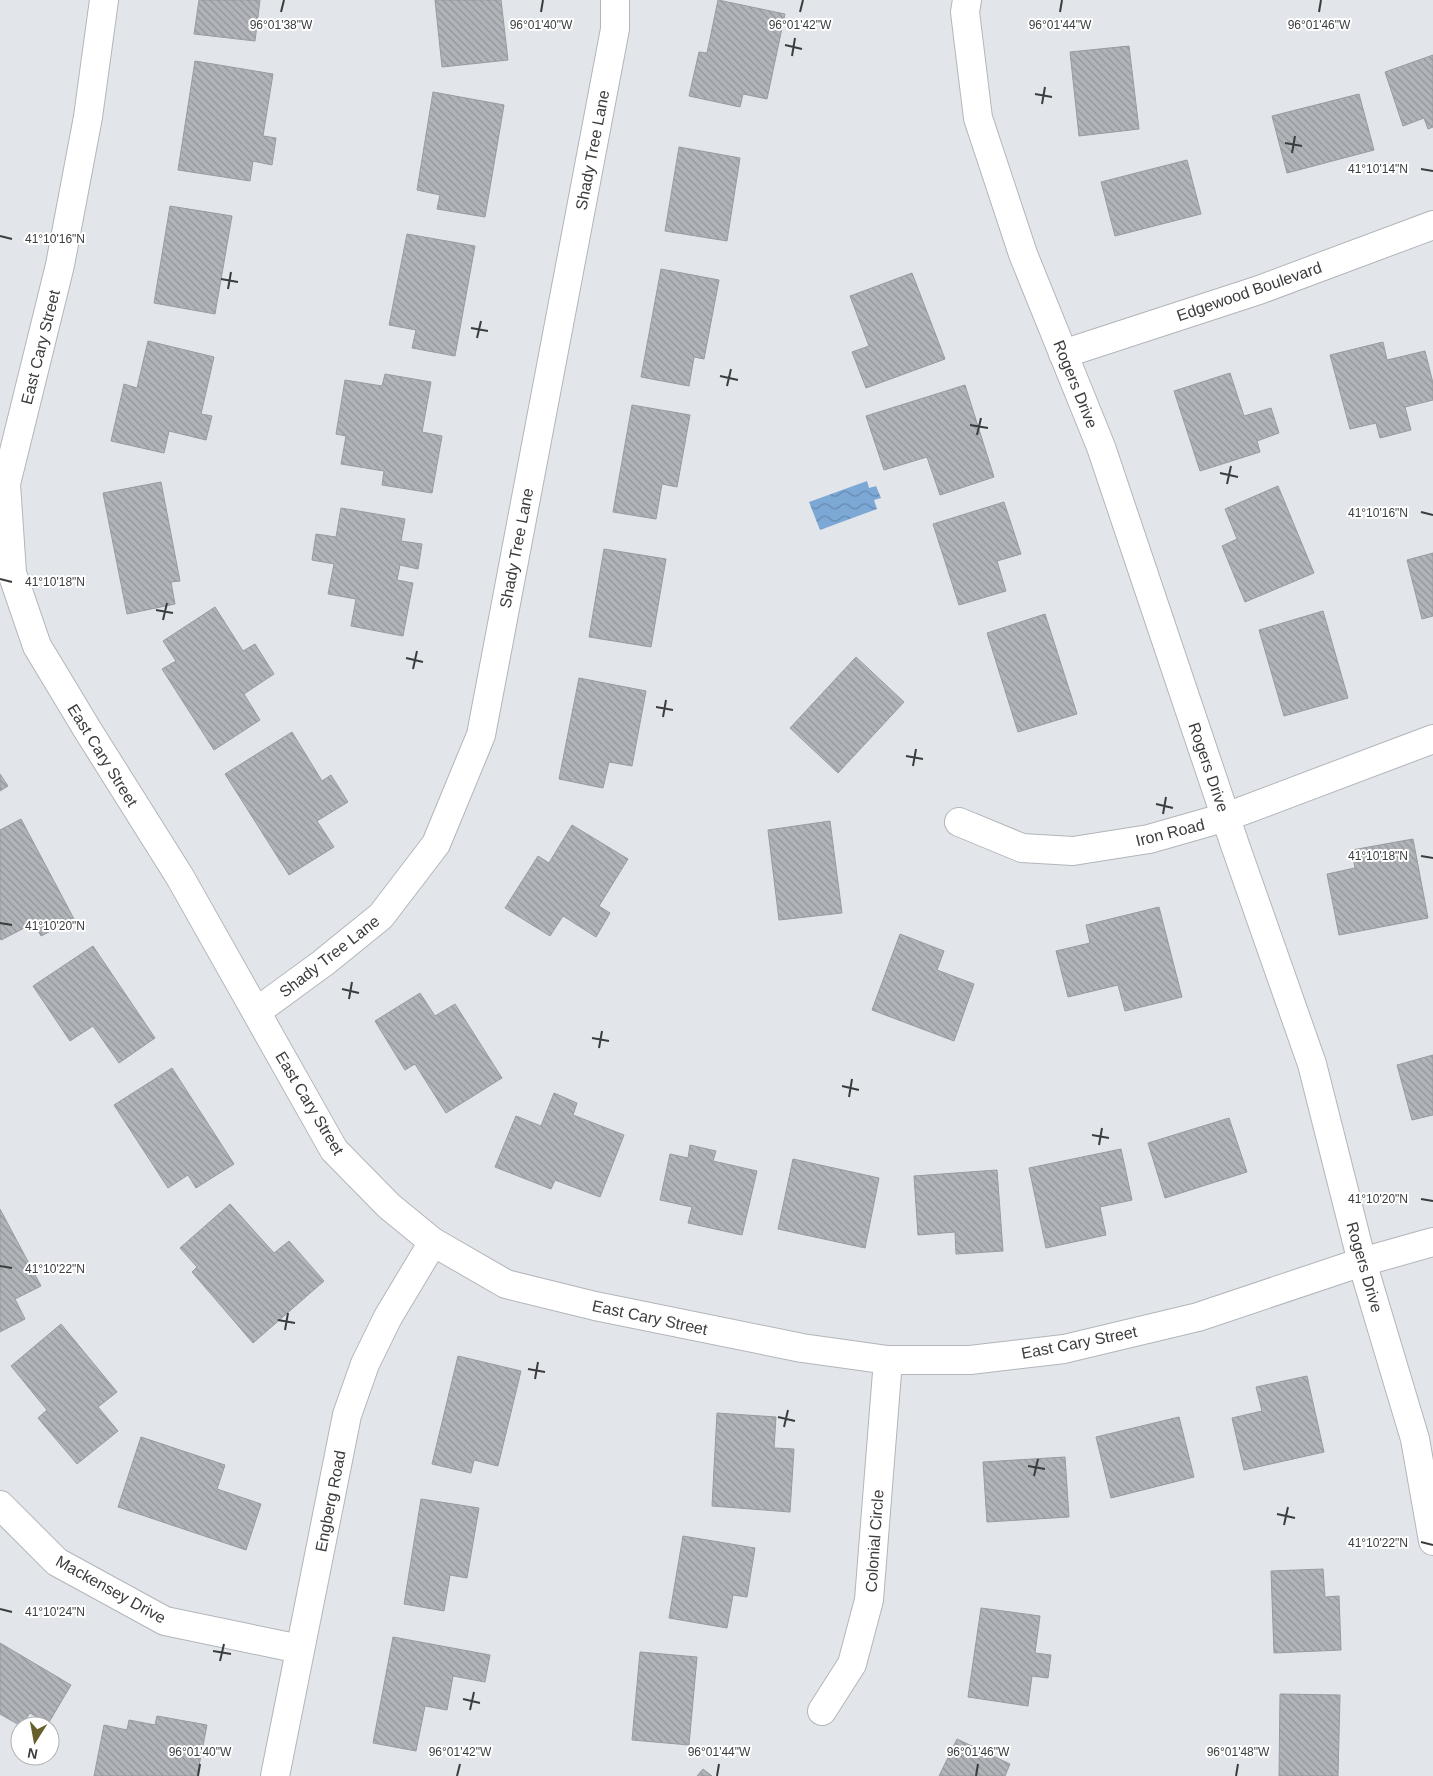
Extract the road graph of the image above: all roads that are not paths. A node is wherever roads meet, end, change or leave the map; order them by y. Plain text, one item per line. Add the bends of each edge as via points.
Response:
1 (104, 0) edge
2 (615, 0) edge
3 (967, 0) edge
4 (1433, 225) edge
5 (1063, 354) junction
6 (3, 483) edge
7 (1433, 738) edge
8 (1226, 817) junction
9 (959, 822) dead end
10 (256, 1012) junction
11 (433, 1242) junction
12 (1433, 1242) edge
13 (1362, 1262) junction
14 (888, 1360) junction
15 (0, 1505) edge
16 (1433, 1541) edge
17 (300, 1650) junction
18 (822, 1711) dead end
19 (275, 1776) edge

1 - 6 street, East Cary Street via 88,117 60,265
2 - 10 street, Shady Tree Lane via 615,29 481,735 436,844 381,916
3 - 5 street, Rogers Drive via 965,12 978,118 1023,254
4 - 5 street, Edgewood Boulevard via 1259,290
5 - 8 street, Rogers Drive via 1101,447
6 - 10 street, East Cary Street via 12,573 37,646 180,877
7 - 8 street, Iron Road
8 - 9 street, Iron Road via 1149,839 1074,851 1022,848
8 - 13 street, Rogers Drive via 1312,1064
10 - 11 street, East Cary Street via 334,1150 389,1206
11 - 14 street, East Cary Street via 506,1284 595,1306 802,1348
11 - 17 street, Engberg Road via 388,1317 347,1415
12 - 13 street, East Cary Street
13 - 14 street, East Cary Street via 1198,1317 1064,1349 970,1360
13 - 16 street, Rogers Drive via 1414,1438
14 - 18 street, Colonial Circle via 869,1600 852,1664
15 - 17 street, Mackensey Drive via 57,1562 165,1621
17 - 19 street, Engberg Road

